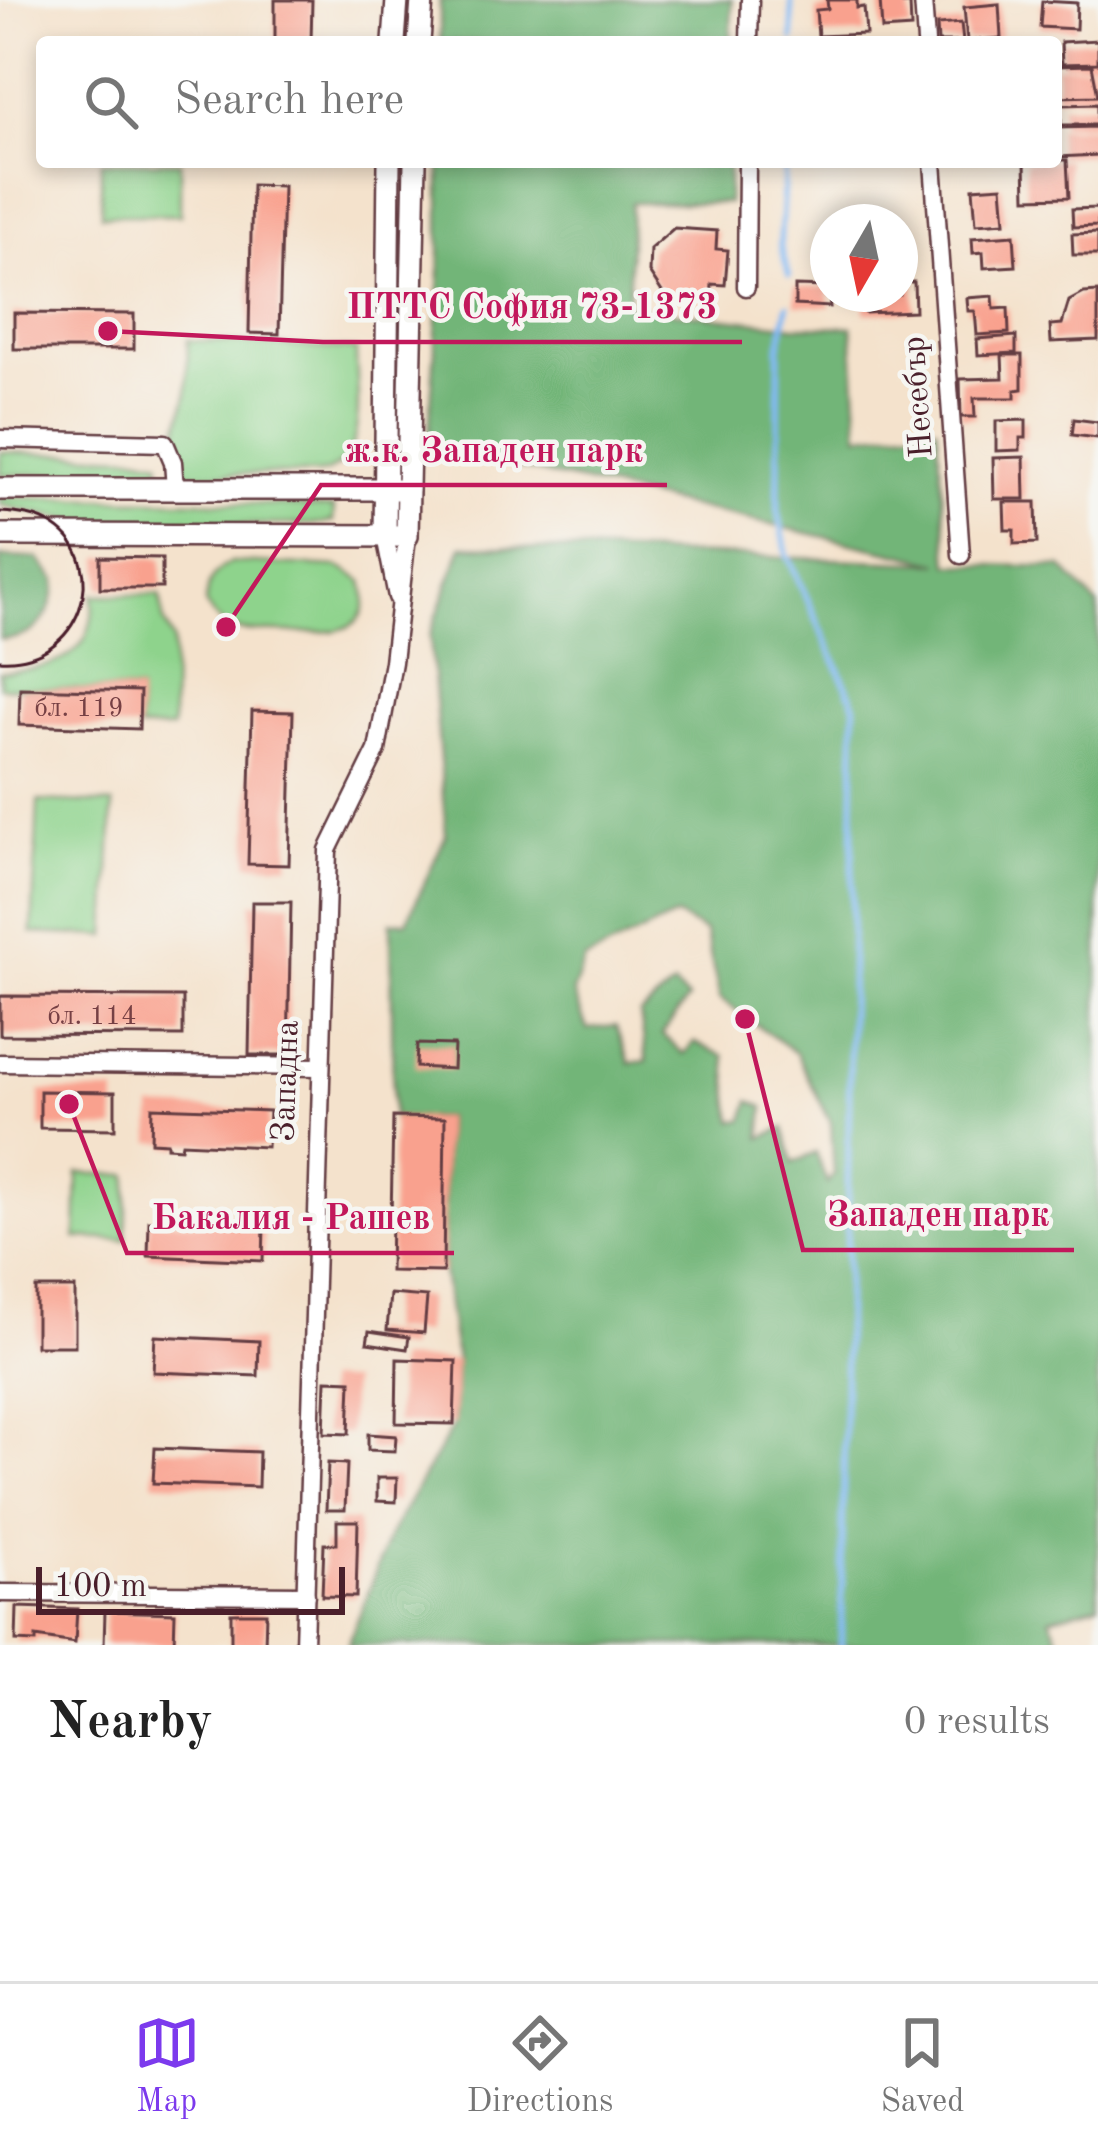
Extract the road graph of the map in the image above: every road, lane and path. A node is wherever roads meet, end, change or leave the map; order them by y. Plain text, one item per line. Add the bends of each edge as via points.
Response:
1 (397, 0) edge
2 (422, 0) edge
3 (750, 0) edge
4 (923, 0) edge
5 (394, 36) edge
6 (419, 36) edge
7 (749, 36) edge
8 (926, 36) edge
9 (389, 168) edge
10 (415, 168) edge
11 (747, 168) edge
12 (933, 168) edge
13 (746, 287) dead end
14 (0, 439) edge
15 (0, 489) edge
16 (176, 489) junction
17 (397, 489) junction
18 (0, 535) edge
19 (396, 536) junction
20 (961, 555) dead end
21 (0, 1063) edge
22 (320, 1066) junction
23 (0, 1593) edge
24 (305, 1595) junction
25 (304, 1645) edge

1 - 5 street
2 - 6 street
3 - 7 street
4 - 8 street
9 - 17 street, Западна
10 - 17 street, Западна
11 - 13 street
12 - 20 street, Несебър
14 - 16 street via 165,443
15 - 16 street
16 - 17 street
17 - 19 street, Западна
18 - 19 street
19 - 22 street, Западна via 387,564 398,604 393,662 377,750 328,850
21 - 22 street
22 - 24 street, Западна
23 - 24 street
24 - 25 street, Западна

